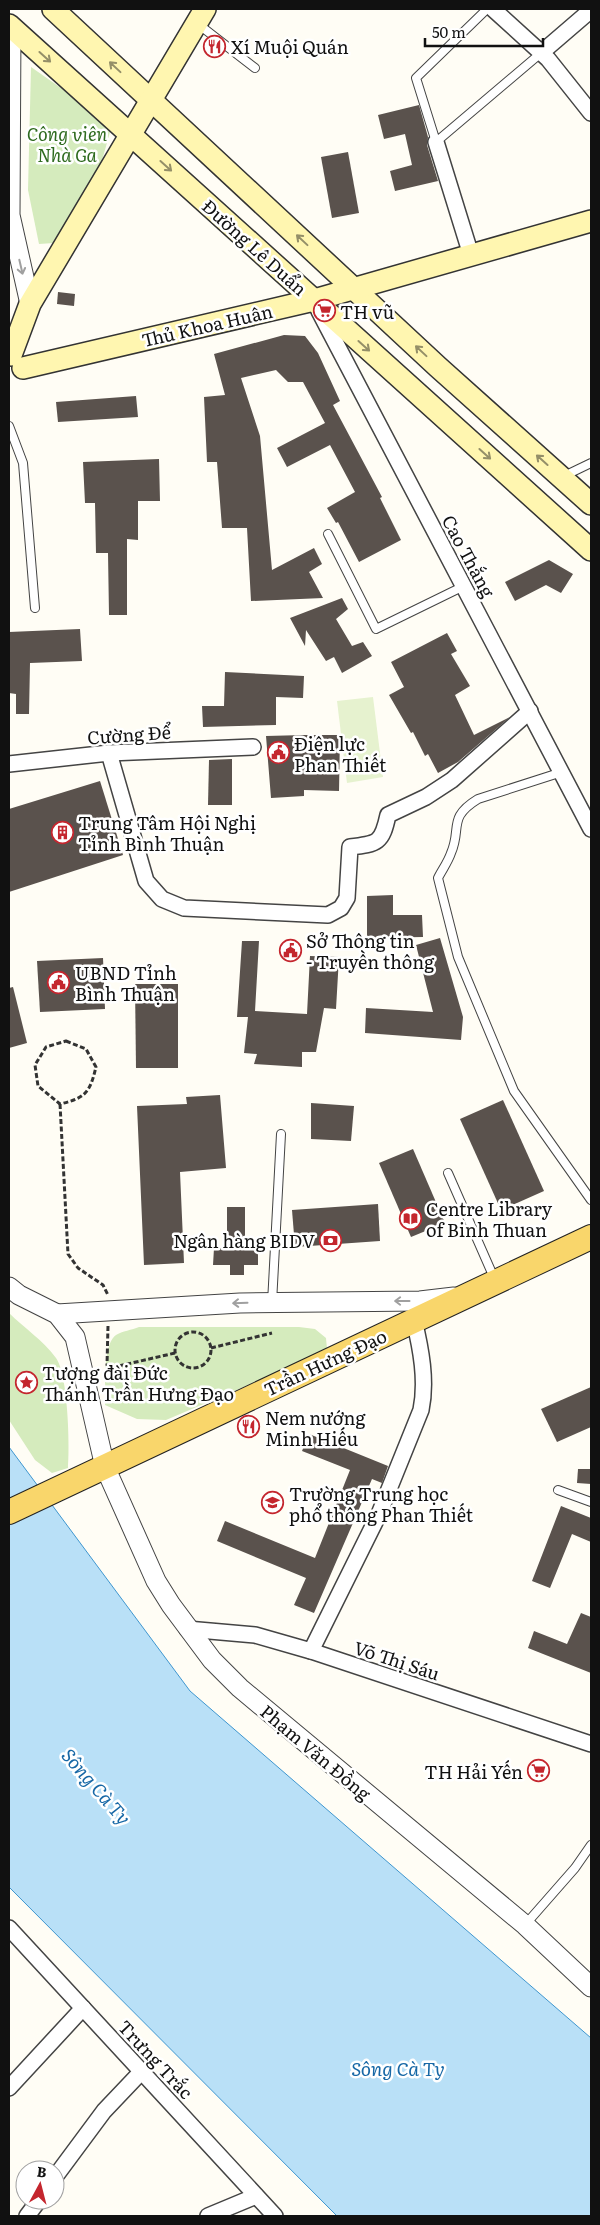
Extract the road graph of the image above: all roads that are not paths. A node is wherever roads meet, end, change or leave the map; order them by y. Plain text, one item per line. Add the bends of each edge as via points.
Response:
1 (487, 9) edge
2 (493, 9) edge
3 (58, 10) edge
4 (591, 10) edge
5 (201, 16) edge
6 (10, 26) edge
7 (542, 53) junction
8 (255, 68) dead end
9 (151, 100) junction
10 (591, 113) edge
11 (130, 134) junction
12 (436, 142) junction
13 (591, 221) edge
14 (471, 255) junction
15 (354, 289) junction
16 (314, 300) junction
17 (30, 304) junction
18 (13, 368) edge
19 (9, 426) edge
20 (591, 462) edge
21 (561, 477) junction
22 (591, 504) edge
23 (328, 534) dead end
24 (591, 550) edge
25 (464, 586) junction
26 (35, 608) dead end
27 (530, 711) junction
28 (253, 747) dead end
29 (109, 753) junction
30 (9, 764) edge
31 (562, 772) junction
32 (591, 829) edge
33 (281, 1134) dead end
34 (448, 1173) dead end
35 (591, 1200) edge
36 (591, 1237) edge
37 (496, 1282) junction
38 (9, 1287) edge
39 (468, 1295) junction
40 (272, 1302) junction
41 (56, 1314) junction
42 (414, 1320) junction
43 (105, 1466) junction
44 (558, 1490) dead end
45 (591, 1502) edge
46 (9, 1512) edge
47 (188, 1629) junction
48 (311, 1651) junction
49 (591, 1744) edge
50 (591, 1845) edge
51 (524, 1925) junction
52 (9, 1928) edge
53 (15, 1945) edge
54 (591, 1987) edge
55 (83, 2008) junction
56 (142, 2071) junction
57 (9, 2088) edge
58 (65, 2164) edge
59 (256, 2196) junction
60 (208, 2216) edge
61 (275, 2216) edge

1 - 12 lane via 416,78
2 - 7 street
9 -> 3 main road, Đường Lê Duẩn
4 - 7 street
5 - 8 lane
5 - 9 main road
6 -> 11 main road, Đường Lê Duẩn
6 -> 17 street via 10,215
7 - 10 street
7 - 12 lane
9 - 11 main road
15 -> 9 main road, Đường Lê Duẩn
11 -> 16 main road, Đường Lê Duẩn
11 - 17 main road
12 - 14 street
13 - 14 main road, Thủ Khoa Huân
14 - 15 main road, Thủ Khoa Huân
15 - 16 main road, Thủ Khoa Huân
21 -> 15 main road, Đường Lê Duẩn
16 - 18 main road, Thủ Khoa Huân
16 -> 24 main road, Đường Lê Duẩn
16 - 25 street, Cao Thắng
17 - 18 main road
19 - 26 lane via 23,462
20 - 21 lane
21 - 22 main road, Đường Lê Duẩn
23 - 25 lane via 376,630
25 - 27 street, Cao Thắng
27 - 29 street via 452,780 388,815 384,835 377,841 350,847 346,898 341,908 328,915 184,908 162,899 146,881
27 - 31 street, Cao Thắng
28 - 29 street, Cường Để
29 - 30 street, Cường Để
31 - 32 street, Cao Thắng
31 - 35 lane via 468,805 454,830 452,852 438,878 458,958 514,1091
33 - 40 lane
34 - 37 lane
36 - 37 main road, Trần Hưng Đạo
37 - 39 main road, Trần Hưng Đạo
38 - 41 street
39 -> 40 street via 420,1301
39 - 42 main road, Trần Hưng Đạo
40 -> 41 street
41 - 43 street, Phạm Văn Đồng via 75,1337
42 - 43 main road, Trần Hưng Đạo
42 - 48 street via 422,1352 421,1410 378,1514
43 - 46 main road, Trần Hưng Đạo
43 - 47 street, Phạm Văn Đồng via 156,1581
44 - 45 lane
47 - 48 street, Võ Thị Sáu via 255,1635
47 - 51 street, Phạm Văn Đồng via 240,1688
48 - 49 street, Võ Thị Sáu
50 - 51 lane via 575,1868
51 - 54 street, Phạm Văn Đồng
52 - 53 street, Trưng Trắc
53 - 55 street, Trưng Trắc
55 - 56 street, Trưng Trắc
55 - 57 street
56 - 58 street via 104,2111
56 - 59 street, Trưng Trắc
59 - 60 street
59 - 61 street, Trưng Trắc

